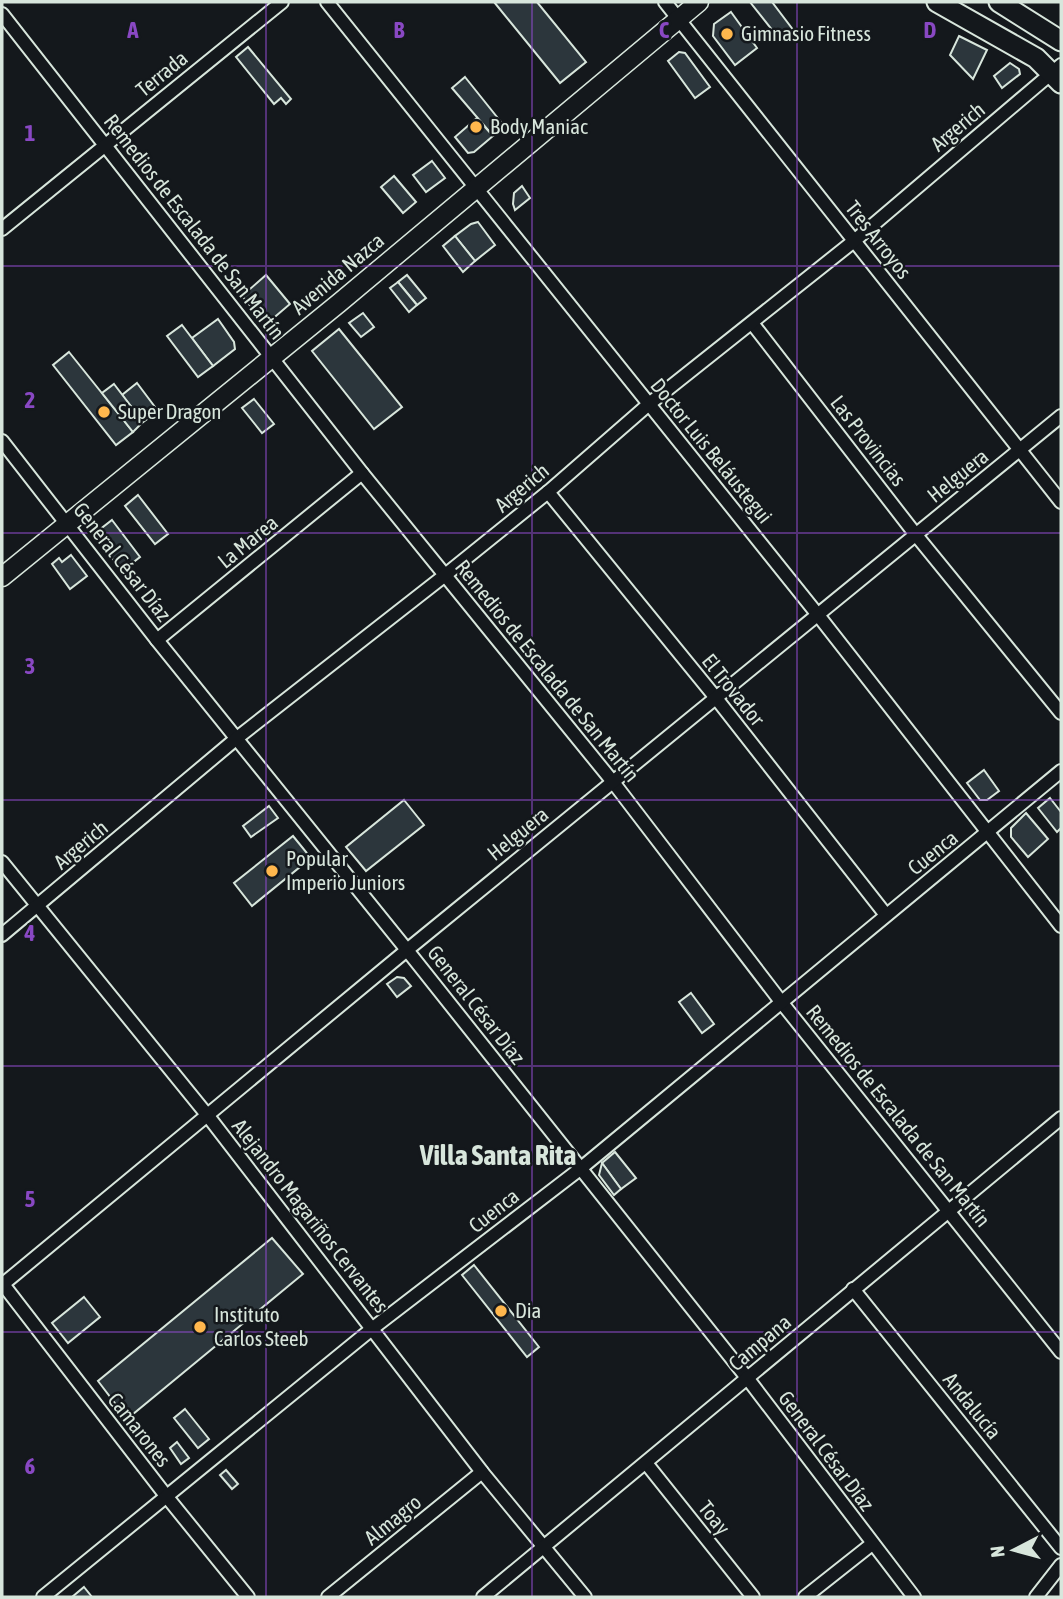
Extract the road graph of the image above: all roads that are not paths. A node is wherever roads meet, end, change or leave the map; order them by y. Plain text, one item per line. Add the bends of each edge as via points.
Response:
1 (282, 2) edge
2 (327, 2) edge
3 (665, 2) edge
4 (699, 2) edge
5 (937, 2) edge
6 (999, 2) edge
7 (2, 14) edge
8 (679, 19) junction
9 (1061, 41) edge
10 (1058, 73) edge
11 (105, 145) junction
12 (475, 189) junction
13 (2, 229) edge
14 (853, 241) junction
15 (752, 323) junction
16 (271, 358) junction
17 (649, 404) junction
18 (1061, 416) edge
19 (2, 441) edge
20 (1020, 449) junction
21 (362, 473) junction
22 (548, 492) junction
23 (1061, 502) edge
24 (67, 523) junction
25 (916, 535) junction
26 (444, 576) junction
27 (2, 578) edge
28 (818, 615) junction
29 (157, 640) junction
30 (716, 698) junction
31 (1061, 713) edge
32 (237, 738) junction
33 (1061, 771) edge
34 (613, 782) junction
35 (987, 834) junction
36 (2, 862) edge
37 (37, 906) junction
38 (886, 915) junction
39 (1061, 926) edge
40 (2, 935) edge
41 (407, 950) junction
42 (782, 1003) junction
43 (208, 1116) junction
44 (1061, 1118) edge
45 (580, 1169) junction
46 (948, 1210) junction
47 (2, 1284) edge
48 (853, 1290) junction
49 (373, 1328) junction
50 (1061, 1352) edge
51 (748, 1379) junction
52 (646, 1463) junction
53 (482, 1472) junction
54 (167, 1497) junction
55 (872, 1544) junction
56 (545, 1546) junction
57 (1061, 1548) edge
58 (1061, 1565) edge
59 (43, 1597) edge
60 (248, 1597) edge
61 (327, 1597) edge
62 (483, 1597) edge
63 (585, 1597) edge
64 (753, 1597) edge
65 (805, 1597) edge
66 (914, 1597) edge
67 (1036, 1597) edge

1 - 11 street, Terrada
2 - 12 street, Doctor Luis Beláustegui
3 - 8 street, Tres Arroyos
4 - 8 main road, Avenida Nazca
5 - 10 main road
6 - 9 main road
7 - 11 street, Remedios de Escalada de San Martín
8 - 12 main road, Avenida Nazca
8 - 14 street, Tres Arroyos
10 - 14 street, Argerich
11 - 13 street, Terrada
11 - 16 street, Remedios de Escalada de San Martín
12 - 16 main road, Avenida Nazca
12 - 17 street, Doctor Luis Beláustegui
14 - 15 street, Argerich
14 - 20 street, Tres Arroyos
15 - 17 street, Argerich
15 - 25 street, Las Provincias
16 - 21 street, Remedios de Escalada de San Martín
16 - 24 main road, Avenida Nazca
17 - 22 street, Argerich
17 - 28 street, Doctor Luis Beláustegui
18 - 20 street, Helguera
19 - 24 street, General César Díaz
20 - 23 street, Tres Arroyos
20 - 25 street, Helguera
21 - 26 street, Remedios de Escalada de San Martín
21 - 29 street, La Marea
22 - 26 street, Argerich
22 - 30 street, El Trovador
24 - 27 main road, Avenida Nazca
24 - 29 street, General César Díaz
25 - 28 street, Helguera
25 - 31 street, Las Provincias
26 - 32 street, Argerich
26 - 34 street, Remedios de Escalada de San Martín
28 - 30 street, Helguera
28 - 35 street, Doctor Luis Beláustegui
29 - 32 street, General César Díaz
30 - 34 street, Helguera
30 - 38 street, El Trovador
32 - 37 street, Argerich
32 - 41 street, General César Díaz
33 - 35 street, Cuenca
34 - 41 street, Helguera
34 - 42 street, Remedios de Escalada de San Martín
35 - 38 street, Cuenca
35 - 39 street, Doctor Luis Beláustegui
36 - 37 street, Alejandro Magariños Cervantes
37 - 40 street, Argerich
37 - 43 street, Alejandro Magariños Cervantes
38 - 42 street, Cuenca
41 - 43 street, Helguera
41 - 45 street, General César Díaz
42 - 45 street, Cuenca
42 - 46 street, Remedios de Escalada de San Martín
43 - 47 street, Helguera
43 - 49 street, Alejandro Magariños Cervantes
44 - 46 street, Campana
45 - 49 street, Cuenca
45 - 51 street, General César Díaz
46 - 48 street, Campana
46 - 50 street, Remedios de Escalada de San Martín
47 - 54 street, Camarones
48 - 51 street, Campana
48 - 57 street, Andalucía
49 - 53 street, Alejandro Magariños Cervantes
49 - 54 street, Cuenca
51 - 52 street, Campana
51 - 55 street, General César Díaz
52 - 56 street, Campana
52 - 64 street, Toay
53 - 56 street, Alejandro Magariños Cervantes
53 - 61 street, Almagro
54 - 59 street, Cuenca
54 - 60 street, Camarones
55 - 65 street
55 - 66 street, General César Díaz
56 - 62 street, Campana
56 - 63 street, Alejandro Magariños Cervantes
58 - 67 street

